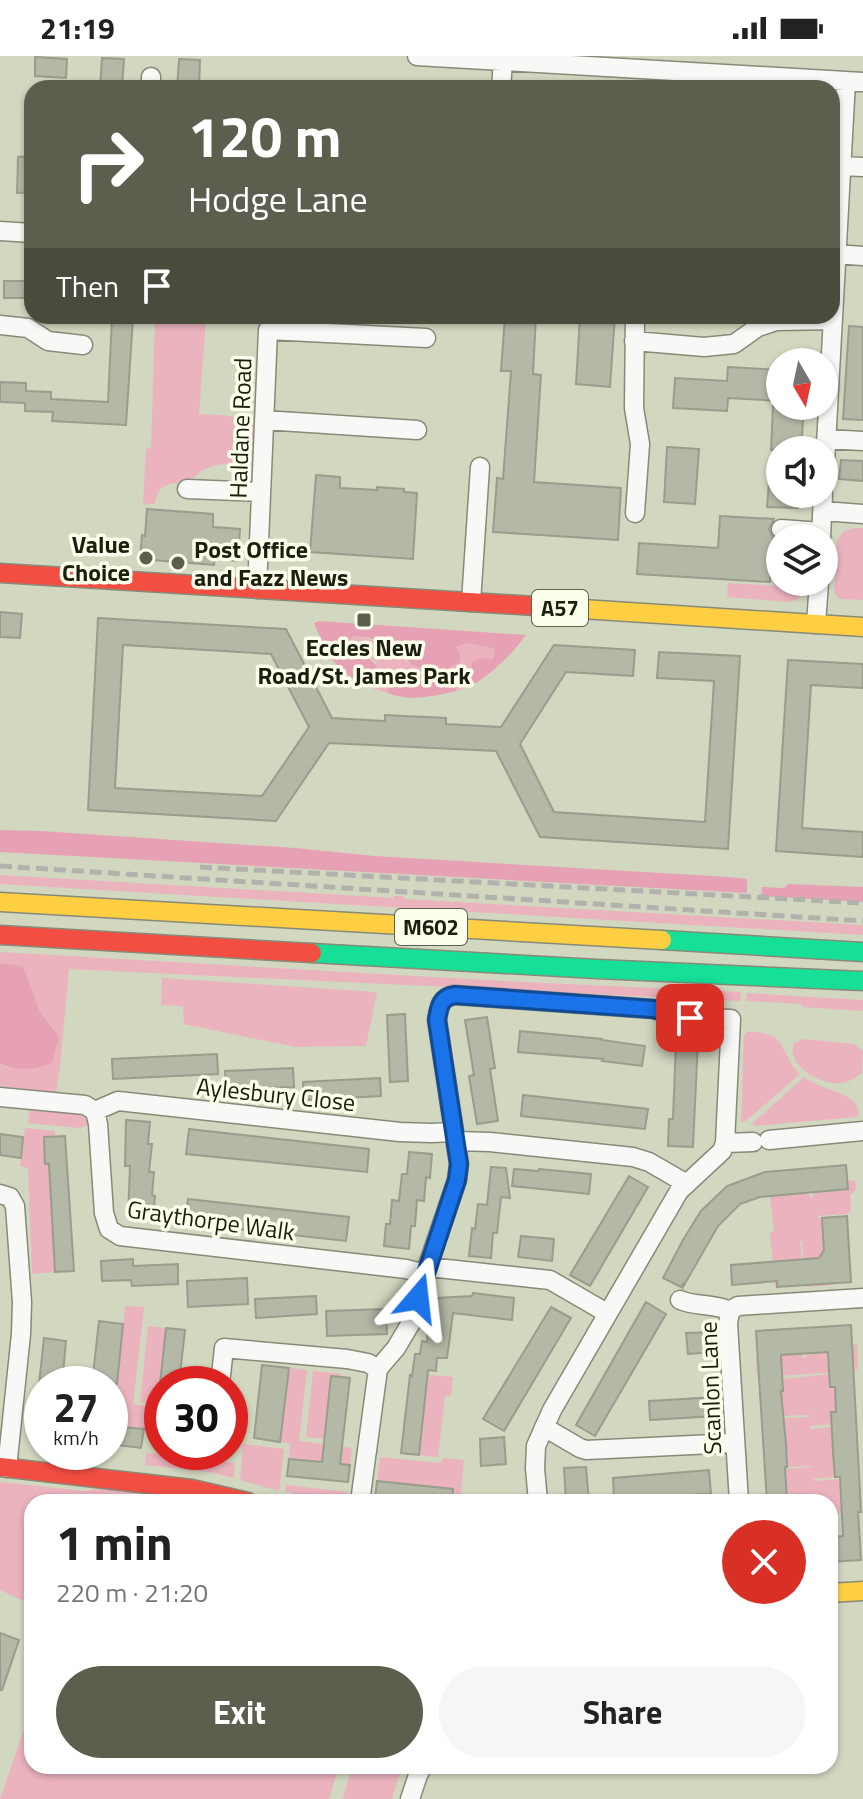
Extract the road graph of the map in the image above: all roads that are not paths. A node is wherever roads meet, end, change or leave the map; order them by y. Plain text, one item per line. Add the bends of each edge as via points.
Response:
1 (417, 56) edge
2 (503, 61) junction
3 (502, 80) edge
4 (836, 80) edge
5 (854, 81) edge
6 (841, 166) junction
7 (863, 167) edge
8 (840, 181) edge
9 (0, 231) edge
10 (24, 232) edge
11 (840, 254) edge
12 (863, 256) edge
13 (635, 324) edge
14 (767, 324) edge
15 (833, 324) edge
16 (0, 325) edge
17 (426, 338) dead end
18 (634, 341) junction
19 (83, 345) dead end
20 (264, 420) junction
21 (417, 430) dead end
22 (826, 436) edge
23 (838, 440) edge
24 (863, 441) edge
25 (480, 467) dead end
26 (187, 489) dead end
27 (261, 492) junction
28 (838, 507) edge
29 (635, 513) dead end
30 (863, 514) edge
31 (0, 573) edge
32 (257, 589) junction
33 (818, 596) edge
34 (471, 602) junction
35 (816, 624) junction
36 (863, 627) edge
37 (0, 902) edge
38 (0, 935) edge
39 (863, 952) edge
40 (863, 981) edge
41 (0, 1097) edge
42 (95, 1111) junction
43 (863, 1131) edge
44 (455, 1136) junction
45 (725, 1143) junction
46 (687, 1184) junction
47 (0, 1194) edge
48 (426, 1271) junction
49 (863, 1298) edge
50 (680, 1300) dead end
51 (730, 1311) junction
52 (607, 1313) junction
53 (222, 1366) edge
54 (378, 1369) junction
55 (544, 1427) junction
56 (735, 1443) junction
57 (4, 1468) edge
58 (214, 1494) edge
59 (361, 1494) edge
60 (537, 1494) edge
61 (738, 1494) edge
62 (863, 1591) edge
63 (838, 1593) edge
64 (419, 1774) edge
65 (410, 1799) edge

1 - 2 street
2 - 3 street
2 - 4 street
5 - 6 street
6 - 7 street
6 - 8 street
9 - 10 street
11 - 12 street
13 - 18 street
14 - 18 street via 734,344 719,346
15 - 22 street
16 - 19 street via 28,328 48,341
17 - 20 street, Haldane Road via 268,330
18 - 29 street via 640,444
20 - 21 street
20 - 27 street, Haldane Road
23 - 24 street
25 - 34 street
26 - 27 street
27 - 32 street, Haldane Road
28 - 30 street
31 - 32 main road, A57
32 - 34 main road, A57
33 - 35 street
34 - 35 main road, A57
35 - 36 main road, A57
37 - 39 main road, M602
38 - 40 main road, M602
41 - 42 street via 85,1105
42 - 44 street, Aylesbury Close via 118,1101
42 - 48 street, Graythorpe Walk via 104,1213 109,1229 120,1236
43 - 45 street
44 - 45 street via 437,1020 444,999 455,995 731,1019
44 - 46 street, Aylesbury Close via 633,1157
44 - 48 street via 457,1180
45 - 46 street
46 - 52 street
47 - 57 street via 15,1206 22,1302
48 - 52 street, Graythorpe Walk via 550,1280
48 - 54 street via 412,1321
49 - 51 street, Scanlon Lane via 738,1306
50 - 51 street
51 - 56 street, Scanlon Lane
52 - 55 street
53 - 54 street via 224,1348 347,1359
54 - 59 street
55 - 56 street via 583,1450
55 - 60 street via 536,1446
56 - 61 street, Scanlon Lane
57 - 58 main road
62 - 63 main road
64 - 65 street

